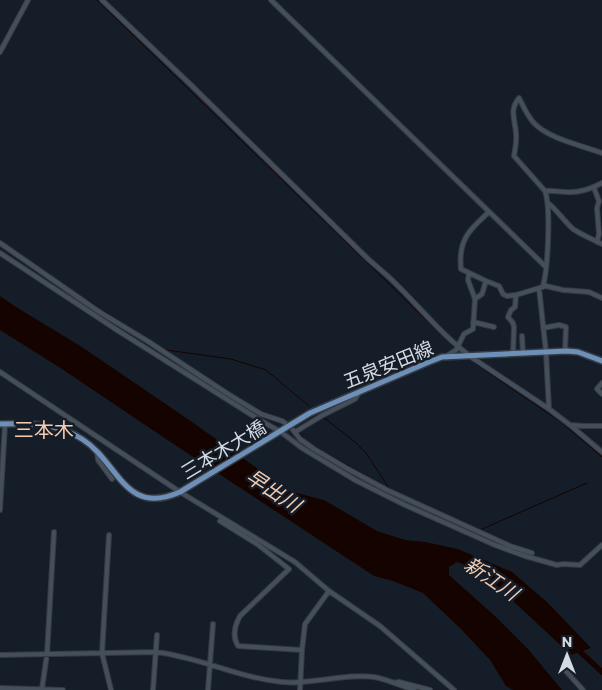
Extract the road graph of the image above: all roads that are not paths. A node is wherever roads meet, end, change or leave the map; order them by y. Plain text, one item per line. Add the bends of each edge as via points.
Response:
1 (28, 0) edge
2 (102, 0) edge
3 (271, 0) edge
4 (0, 52) edge
5 (602, 153) edge
6 (602, 183) edge
7 (594, 188) junction
8 (545, 191) junction
9 (548, 203) junction
10 (489, 212) junction
11 (0, 243) edge
12 (600, 243) edge
13 (0, 253) edge
14 (546, 267) junction
15 (468, 273) junction
16 (486, 281) junction
17 (541, 287) junction
18 (516, 295) junction
19 (602, 298) edge
20 (475, 300) junction
21 (473, 322) junction
22 (494, 327) dead end
23 (544, 328) junction
24 (522, 336) dead end
25 (458, 346) junction
26 (565, 351) junction
27 (546, 352) junction
28 (523, 353) junction
29 (513, 354) junction
30 (469, 356) junction
31 (444, 357) junction
32 (602, 361) edge
33 (0, 372) edge
34 (602, 383) edge
35 (360, 392) junction
36 (602, 394) edge
37 (549, 409) junction
38 (3, 424) edge
39 (285, 424) dead end
40 (570, 425) junction
41 (602, 426) edge
42 (280, 432) junction
43 (97, 451) junction
44 (602, 452) edge
45 (112, 479) dead end
46 (181, 491) junction
47 (0, 510) edge
48 (220, 521) dead end
49 (54, 532) dead end
50 (109, 535) dead end
51 (602, 545) edge
52 (532, 553) dead end
53 (329, 591) junction
54 (213, 624) dead end
55 (157, 635) dead end
56 (302, 650) junction
57 (156, 652) junction
58 (102, 653) junction
59 (47, 654) junction
60 (0, 655) edge
61 (210, 664) junction
62 (564, 669) dead end
63 (300, 683) junction
64 (394, 684) junction
65 (0, 688) edge
66 (42, 689) edge
67 (63, 690) edge
68 (111, 690) edge
69 (153, 690) edge
70 (208, 690) edge
71 (300, 690) edge
72 (414, 690) edge
73 (430, 690) edge
74 (454, 690) edge
75 (584, 690) edge

1 - 4 street
2 - 25 street
3 - 10 street
5 - 8 street via 544,131 532,120 519,98 513,117 517,140 514,156
6 - 7 street
7 - 8 street via 568,193
7 - 12 street via 599,202
8 - 9 street
9 - 12 street via 572,228
9 - 14 street
10 - 14 street
10 - 15 street via 472,228 462,246 462,269
11 - 39 street via 228,394
13 - 42 street
14 - 17 street
15 - 16 street
15 - 20 street
16 - 18 street via 498,286 507,296
16 - 20 street via 482,294
17 - 18 street
17 - 19 street via 589,292
17 - 23 street
18 - 29 street via 515,307 508,317 513,323
20 - 21 street
21 - 22 street
21 - 25 street via 472,330 464,334
23 - 26 street via 566,327
23 - 27 street
24 - 28 street
25 - 30 street
25 - 31 street
26 - 27 main road, 五泉安田線
26 - 32 main road, 五泉安田線
27 - 28 main road, 五泉安田線
27 - 37 street
28 - 29 main road, 五泉安田線
29 - 30 main road, 五泉安田線
30 - 31 main road, 五泉安田線
30 - 37 street
31 - 35 main road, 五泉安田線
33 - 46 street
34 - 36 street via 597,390
35 - 42 main road, 五泉安田線 via 310,413
35 - 52 street via 355,399 294,431 314,449 388,490
37 - 40 street
38 - 43 main road via 60,428 85,440
38 - 47 street
40 - 41 street
40 - 44 street
42 - 46 main road, 三本木大橋
42 - 51 street via 355,480 525,556 557,565 580,565
43 - 45 street via 98,460
43 - 46 main road via 131,491 144,498 170,496
46 - 53 street via 295,562
48 - 56 street via 257,544 289,570 240,616 234,640 238,646
49 - 59 street
50 - 58 street
53 - 56 street via 305,624
53 - 74 street via 380,626
54 - 61 street
55 - 57 street
56 - 63 street
57 - 58 street
57 - 61 street
57 - 69 street
58 - 59 street
58 - 68 street
59 - 60 street
59 - 66 street
61 - 63 street via 246,675
61 - 70 street
62 - 75 street
63 - 64 street via 374,677
63 - 71 street
64 - 72 street
64 - 73 street via 399,682
65 - 66 street
66 - 67 street

